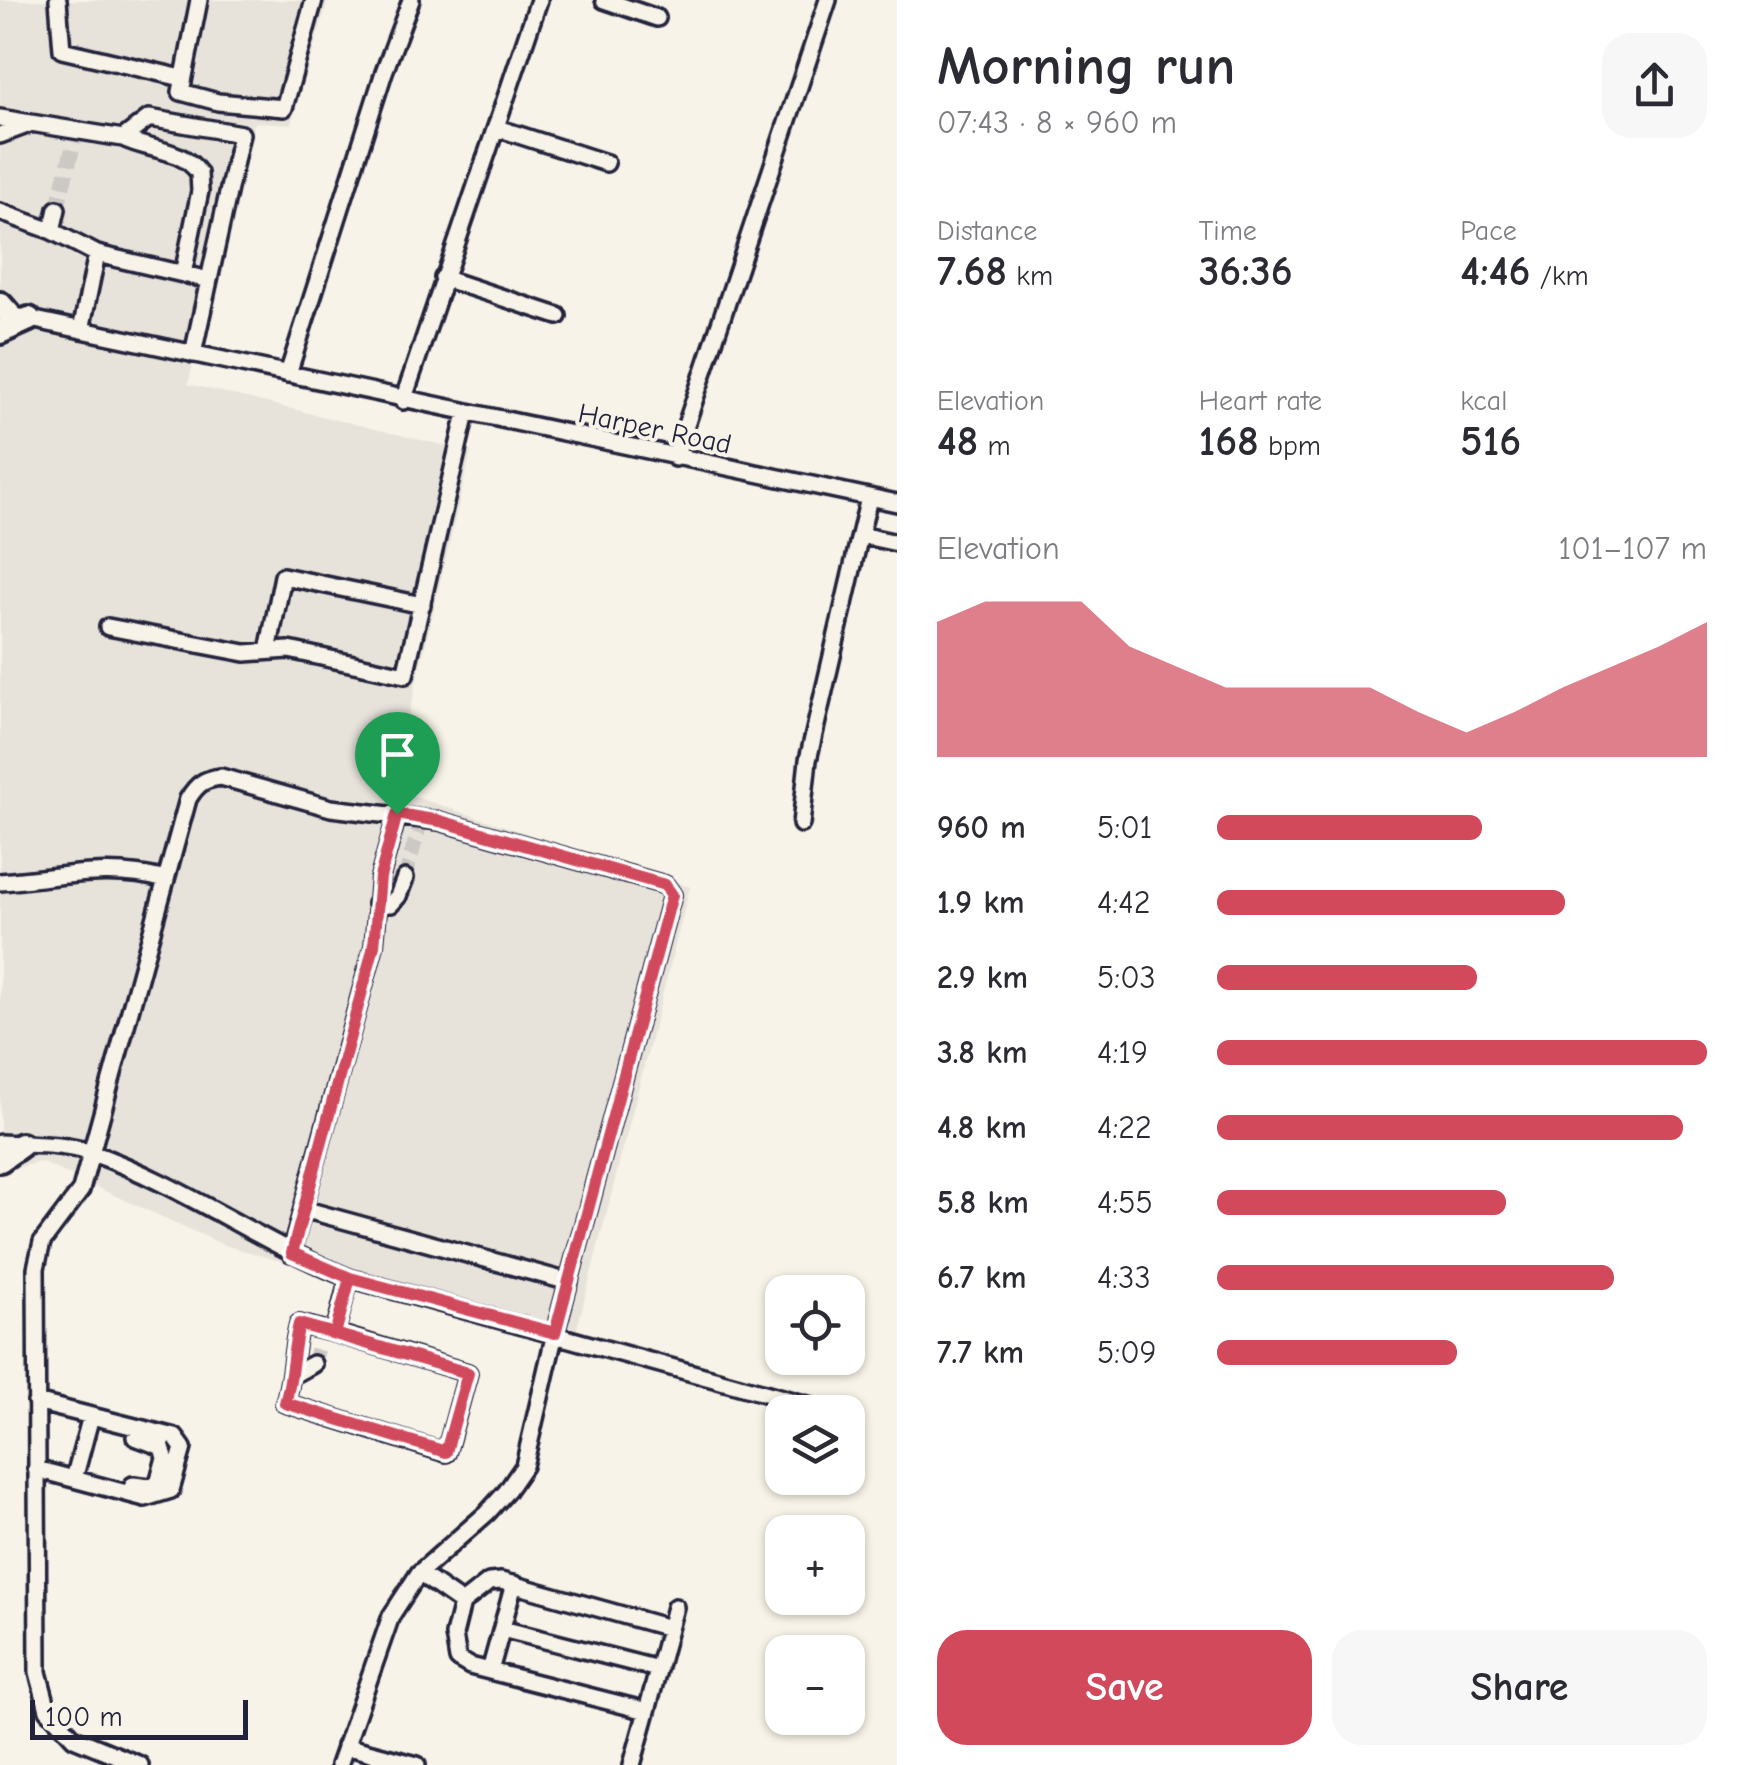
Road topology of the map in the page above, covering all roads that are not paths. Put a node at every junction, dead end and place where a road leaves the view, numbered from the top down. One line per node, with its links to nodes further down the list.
1 (58, 0): 9 (street)
2 (199, 0): 9 (street)
3 (314, 0): 9 (street)
4 (412, 0): 28 (street)
5 (539, 0): 12 (street)
6 (604, 0): 8 (street)
7 (828, 0): 31 (street)
8 (658, 18)
9 (182, 78)
10 (0, 118): 11 (street)
11 (30, 124): 13 (street); 14 (street)
12 (497, 128): 15 (street); 22 (street)
13 (0, 135)
14 (123, 138): 21 (street); 23 (street)
15 (606, 163)
16 (56, 209): 19 (street)
17 (0, 212): 18 (street)
18 (8, 222): 19 (street)
19 (52, 231): 20 (street)
20 (97, 254): 21 (street); 26 (street)
21 (182, 274): 23 (street)
22 (443, 278): 25 (street); 29 (street)
23 (209, 280): 27 (street)
24 (8, 316): 26 (street, Harper Road)
25 (558, 316)
26 (81, 330): 27 (street, Harper Road)
27 (194, 354): 28 (street, Harper Road)
28 (288, 374): 29 (street, Harper Road)
29 (403, 401): 30 (street, Harper Road)
30 (466, 414): 31 (street, Harper Road); 36 (street)
31 (675, 458): 32 (street, Harper Road)
32 (869, 498): 33 (street, Harper Road); 34 (street)
33 (897, 503)
34 (860, 535): 35 (street); 40 (street)
35 (897, 544)
36 (422, 605): 38 (street); 38 (street)
37 (108, 628): 38 (street)
38 (268, 651)
39 (397, 814): 42 (street); 44 (street); 51 (street)
40 (801, 824)
41 (405, 878): 44 (street)
42 (166, 880): 43 (street); 46 (street)
43 (0, 882)
44 (376, 904): 48 (street)
45 (10, 1144): 46 (street); 47 (highway)
46 (91, 1153): 49 (street); 57 (street)
47 (0, 1160)
48 (303, 1209): 49 (street); 51 (street)
49 (292, 1253): 50 (street)
50 (350, 1278): 52 (street); 53 (street)
51 (569, 1282): 52 (street)
52 (555, 1333): 56 (street); 61 (street)
53 (325, 1336): 55 (street); 55 (street)
54 (313, 1364): 55 (street)
55 (293, 1375)
56 (773, 1395)
57 (36, 1402): 58 (street); 59 (street)
58 (93, 1416): 60 (street); 60 (street)
59 (36, 1468): 60 (street); 71 (street)
60 (78, 1480)
61 (419, 1573): 63 (street); 70 (street)
62 (514, 1584): 63 (street); 65 (street); 66 (street)
63 (462, 1603): 68 (street)
64 (675, 1607): 65 (street)
65 (669, 1628): 67 (street)
66 (502, 1629): 67 (street); 68 (street)
67 (658, 1669): 69 (street)
68 (490, 1671): 69 (street)
69 (647, 1711): 75 (street)
70 (345, 1746): 73 (street); 74 (street)
71 (103, 1758): 72 (street)
72 (140, 1765)
73 (339, 1765)
74 (417, 1765)
75 (632, 1765)

